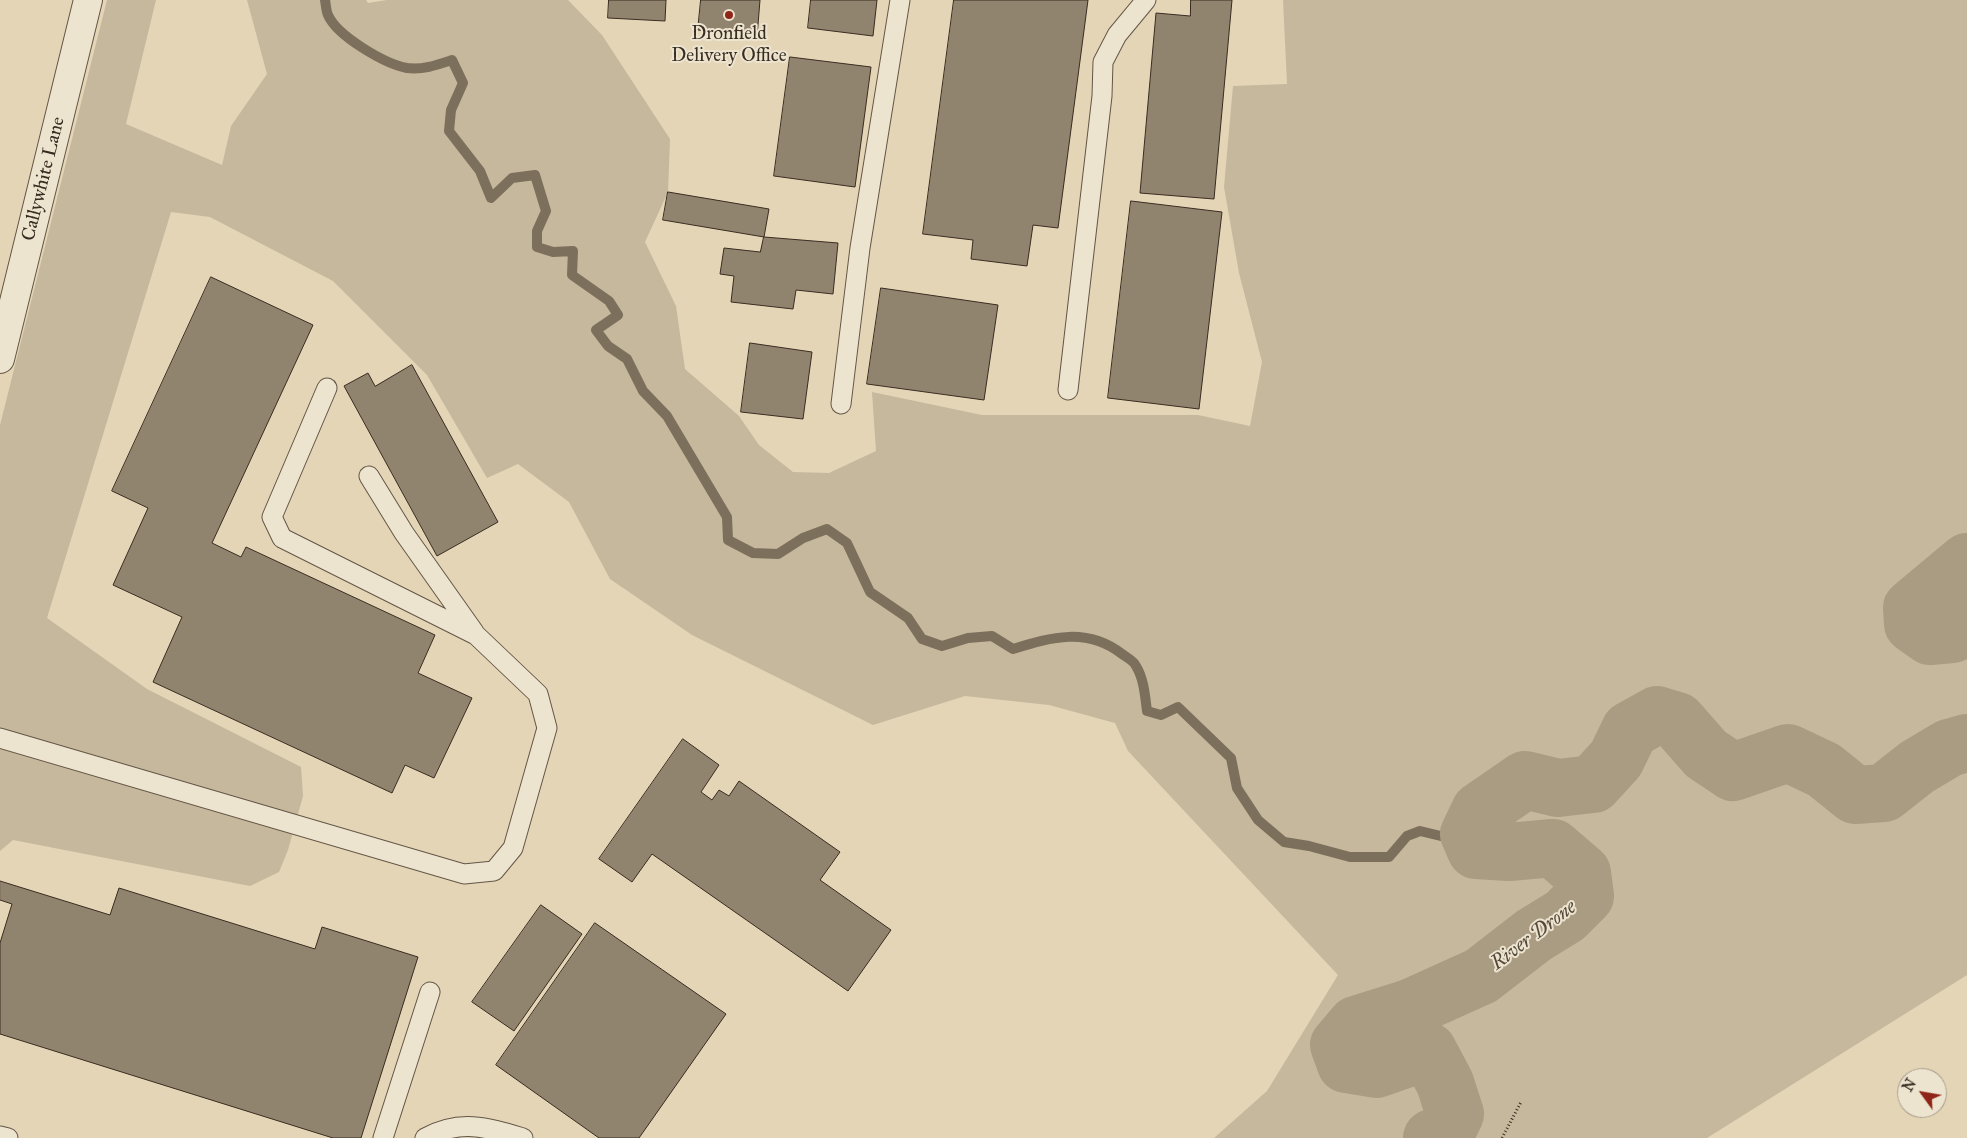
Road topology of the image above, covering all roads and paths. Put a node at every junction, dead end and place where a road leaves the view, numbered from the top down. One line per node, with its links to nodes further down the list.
1 (88, 0): 4 (street, Callywhite Lane)
2 (900, 0): 7 (lane)
3 (1146, 0): 6 (lane)
4 (0, 359)
5 (327, 388): 9 (lane)
6 (1068, 390)
7 (841, 404)
8 (369, 476): 9 (lane)
9 (476, 635): 10 (lane)
10 (0, 738)
11 (430, 992): 15 (lane)
12 (1521, 1102): 18 (path)
13 (0, 1136): 14 (lane)
14 (8, 1138)
15 (383, 1138)
16 (425, 1138): 17 (lane)
17 (523, 1138)
18 (1502, 1138)

